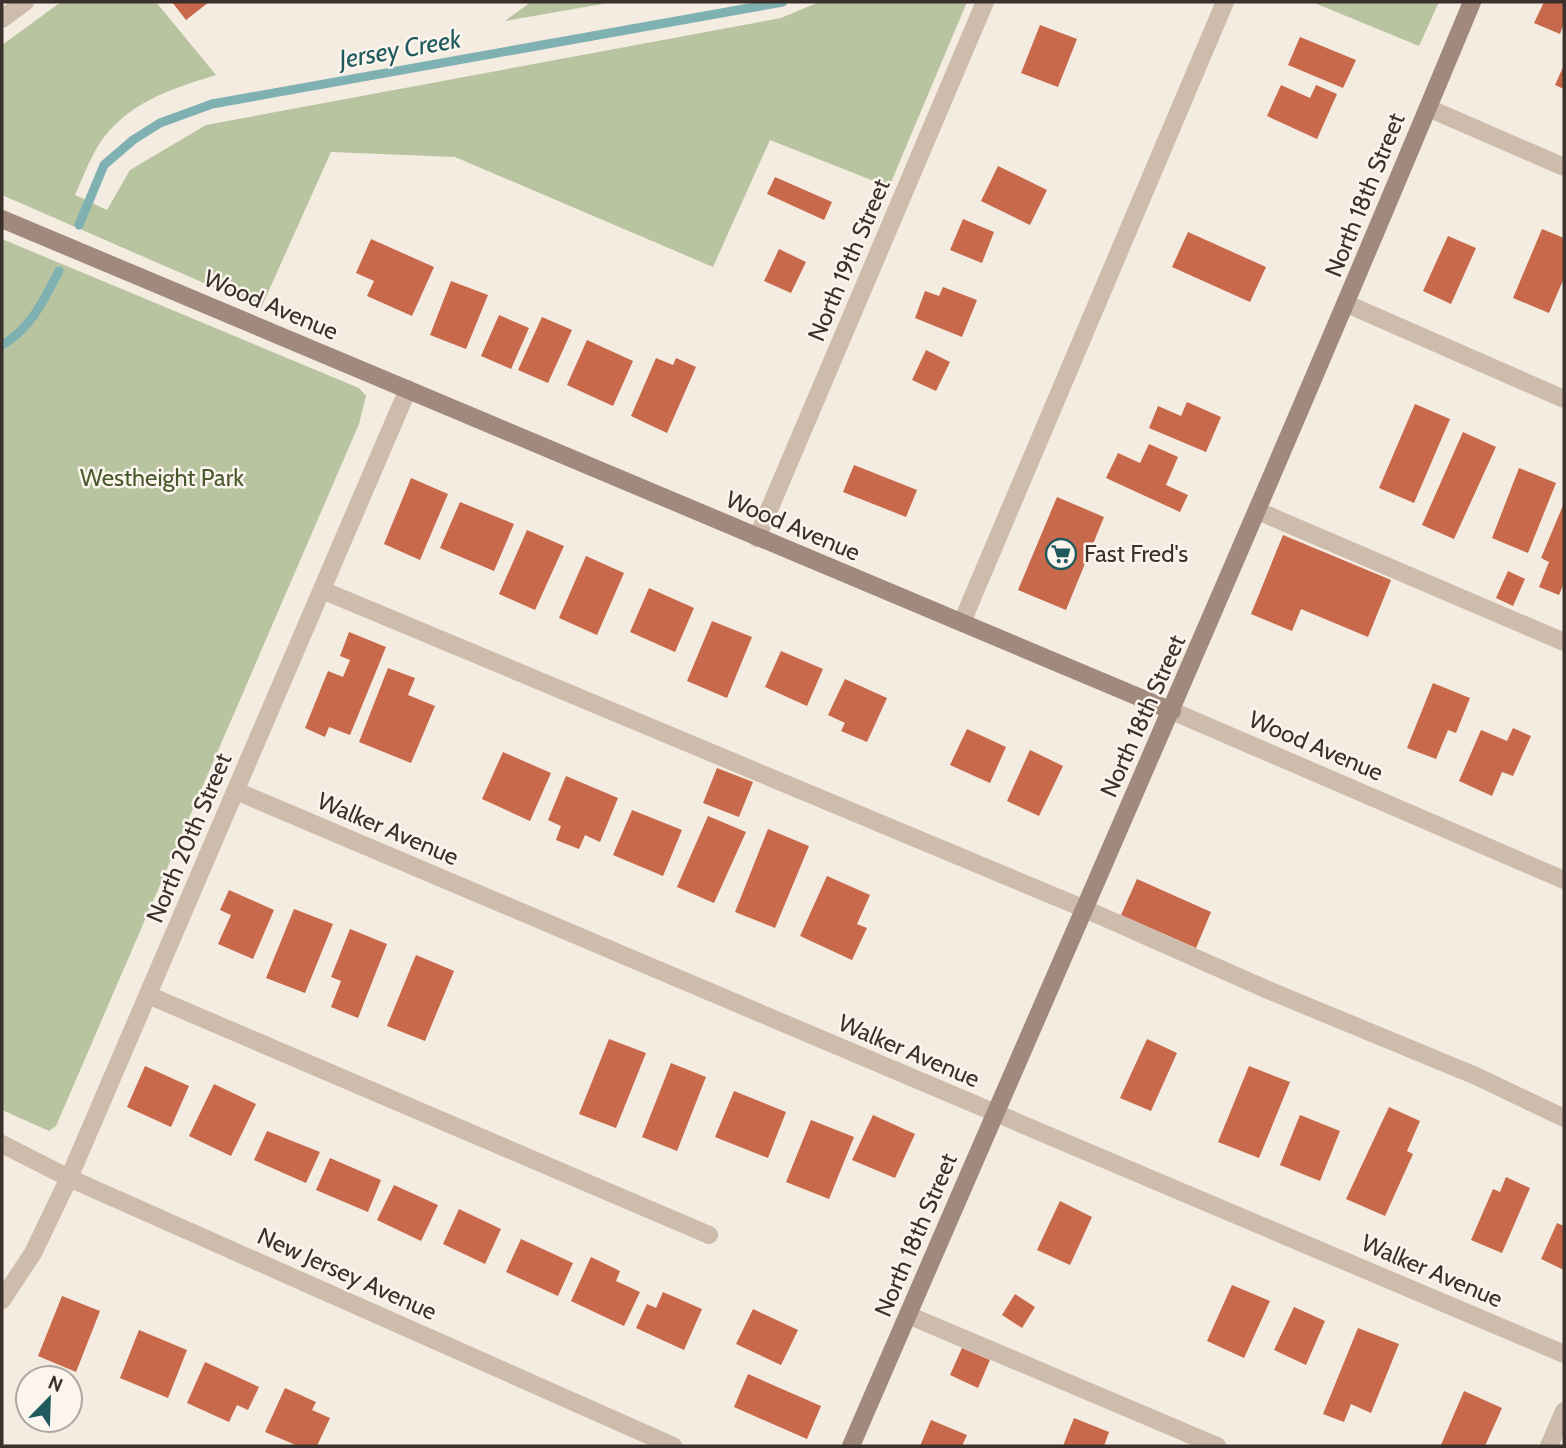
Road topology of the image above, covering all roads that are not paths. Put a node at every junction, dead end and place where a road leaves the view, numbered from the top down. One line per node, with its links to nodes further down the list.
1 (25, 2): 5 (street)
2 (985, 2): 13 (street, North 19th Street)
3 (1225, 2): 15 (street)
4 (1472, 2): 6 (main road, North 18th Street)
5 (2, 19)
6 (1428, 108): 7 (street); 9 (main road, North 18th Street)
7 (1564, 167)
8 (2, 219): 10 (main road, Wood Avenue)
9 (1347, 304): 11 (street); 12 (main road, North 18th Street)
10 (408, 390): 13 (main road, Wood Avenue); 14 (street, North 20th Street)
11 (1564, 399)
12 (1258, 510): 16 (street); 17 (main road, North 18th Street)
13 (757, 538): 15 (main road, Wood Avenue)
14 (322, 590): 18 (street, North 20th Street); 20 (street)
15 (962, 622): 17 (main road, Wood Avenue)
16 (1564, 642)
17 (1172, 711): 19 (street, Wood Avenue); 20 (main road, North 18th Street)
18 (236, 791): 21 (street, North 20th Street); 22 (street, Walker Avenue)
19 (1564, 880)
20 (1085, 909): 22 (main road, North 18th Street); 23 (street)
21 (148, 995): 25 (street, North 20th Street); 26 (street)
22 (995, 1114): 28 (main road, North 18th Street); 29 (street, Walker Avenue)
23 (1564, 1118)
24 (2, 1144): 25 (street, New Jersey Avenue)
25 (69, 1178): 27 (street, North 20th Street); 31 (street, New Jersey Avenue)
26 (709, 1235)
27 (2, 1300)
28 (908, 1315): 32 (main road, North 18th Street); 33 (street)
29 (1564, 1354)
30 (1564, 1411): 34 (street)
31 (673, 1446)
32 (851, 1446)
33 (1217, 1446)
34 (1549, 1446)

